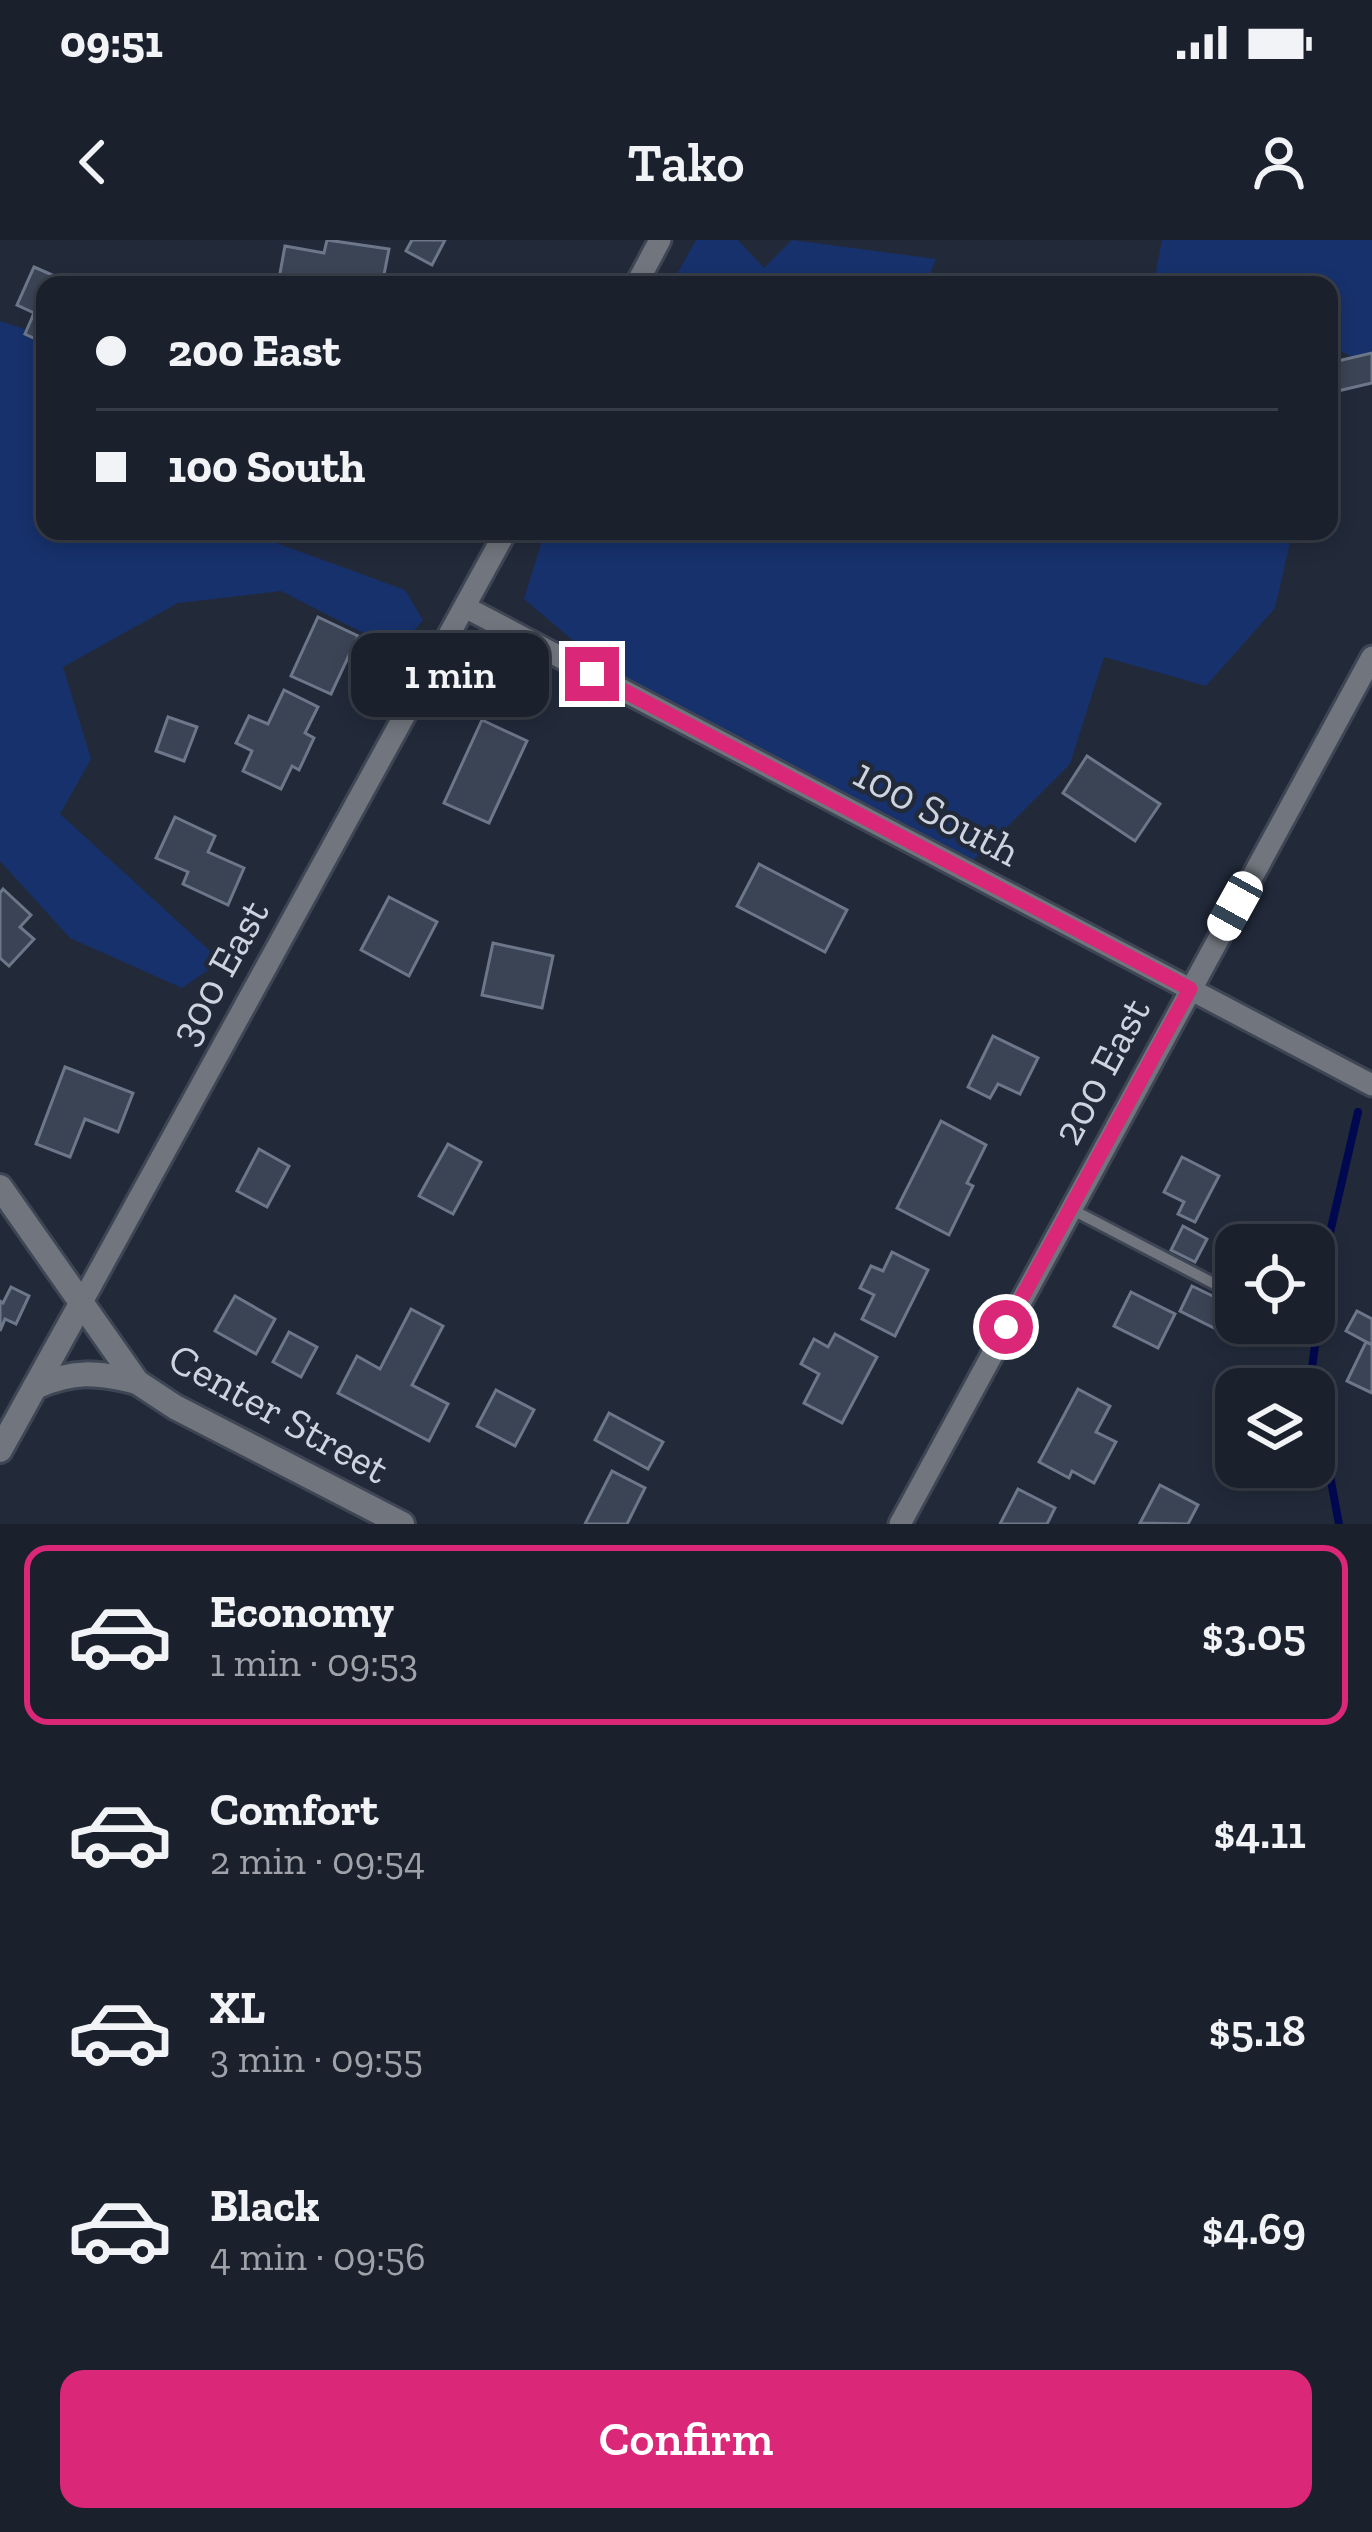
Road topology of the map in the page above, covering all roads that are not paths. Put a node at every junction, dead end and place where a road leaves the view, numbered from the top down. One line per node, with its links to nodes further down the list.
1 (660, 240): 2 (street)
2 (641, 276)
3 (501, 540): 4 (street, 300 East)
4 (466, 607): 6 (street, 100 South); 11 (street, 300 East)
5 (1372, 657): 6 (street, 200 East)
6 (1190, 989): 7 (street, 100 South); 9 (street, 200 East)
7 (1372, 1084)
8 (0, 1187): 11 (street, Center Street)
9 (1071, 1209): 10 (lane); 16 (street, 200 East)
10 (1215, 1284)
11 (82, 1302): 12 (street, Center Street); 13 (street, 300 East)
12 (137, 1382): 13 (street); 15 (street, Center Street)
13 (34, 1387): 14 (street, 300 East)
14 (0, 1450)
15 (402, 1524)
16 (900, 1524)

